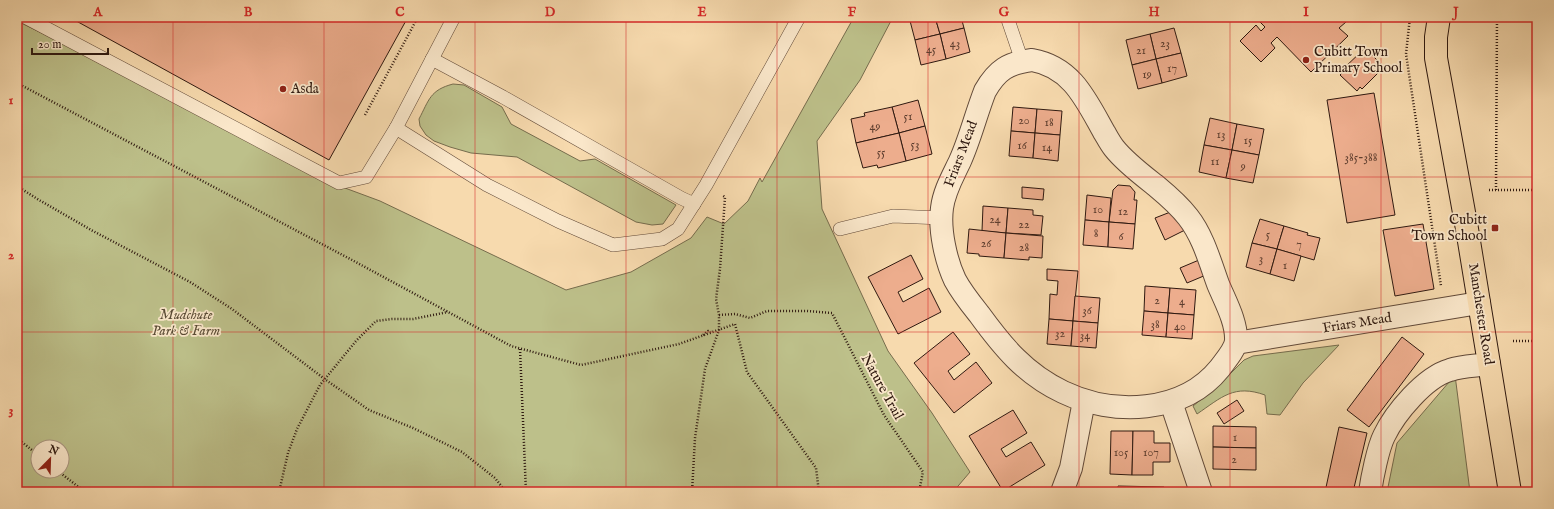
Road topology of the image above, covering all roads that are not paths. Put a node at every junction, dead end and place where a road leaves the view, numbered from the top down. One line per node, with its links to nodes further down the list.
1 (25, 17): 8 (lane)
2 (454, 17): 6 (lane)
3 (799, 17): 9 (lane)
4 (1007, 17): 7 (lane)
5 (1439, 17): 12 (main road, Manchester Road)
6 (432, 59): 8 (lane); 9 (lane)
7 (1022, 61): 10 (street, Friars Mead); 13 (street, Friars Mead)
8 (396, 128): 9 (lane)
9 (694, 204)
10 (942, 218): 11 (lane); 15 (street, Friars Mead)
11 (840, 229)
12 (1479, 303): 13 (street, Friars Mead); 14 (main road, Manchester Road)
13 (1236, 343): 16 (street, Friars Mead)
14 (1489, 364): 19 (street); 20 (main road, Manchester Road)
15 (1084, 400): 16 (street, Friars Mead); 17 (street)
16 (1171, 402): 18 (street)
17 (1070, 490)
18 (1201, 492)
19 (1370, 492)
20 (1510, 492)

